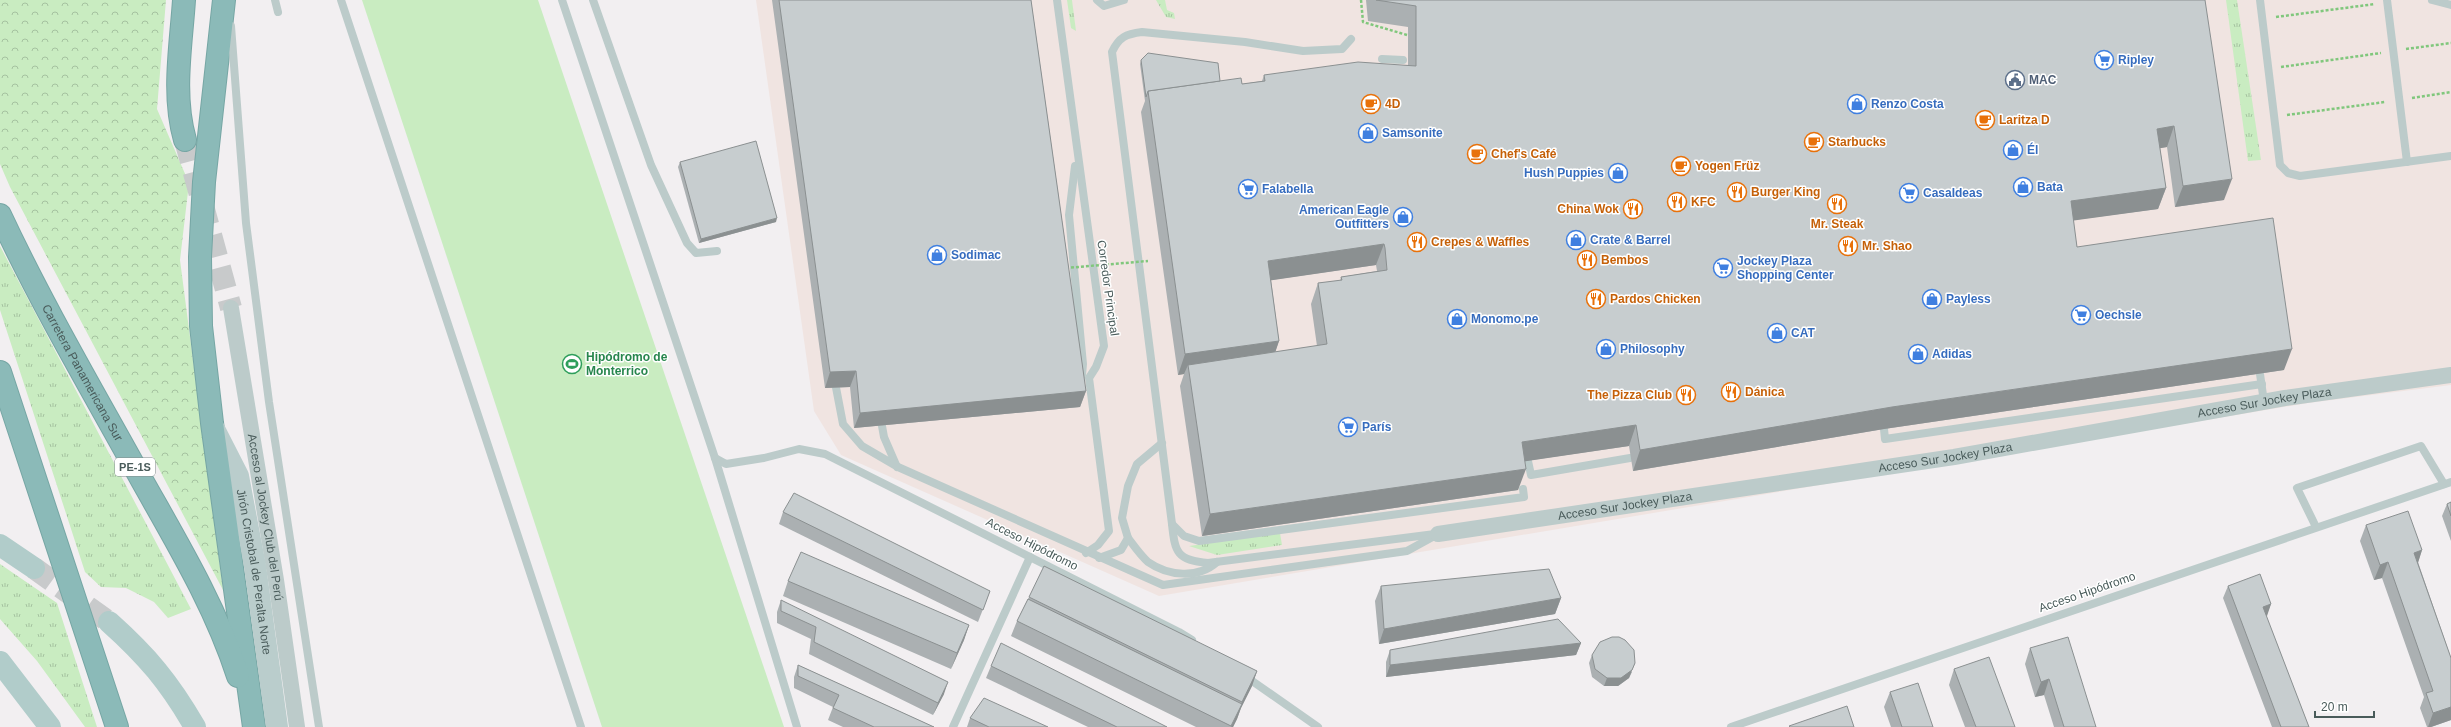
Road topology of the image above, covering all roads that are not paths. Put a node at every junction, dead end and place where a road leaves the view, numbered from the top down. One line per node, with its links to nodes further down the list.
1 (184, 0): 19 (highway)
2 (224, 0): 33 (highway)
3 (229, 0): 63 (lane)
4 (275, 0): 15 (lane)
5 (341, 0): 64 (lane)
6 (562, 0): 37 (lane)
7 (594, 0): 24 (lane)
8 (1057, 0): 20 (lane)
9 (1097, 0): 10 (lane)
10 (1124, 0)
11 (2260, 0): 22 (lane)
12 (2432, 0): 14 (lane)
13 (2385, 1): 22 (lane)
14 (2451, 5)
15 (278, 12)
16 (1351, 39): 36 (lane)
17 (1382, 59): 18 (lane)
18 (1403, 60)
19 (185, 140)
20 (1077, 156): 31 (lane); 48 (lane, Corredor Principal)
21 (2451, 156): 22 (lane)
22 (2408, 162)
23 (0, 215): 60 (highway, Carretera Panamericana Sur / PE-1S)
24 (717, 251)
25 (231, 308): 62 (street, Acceso al Jockey Club del Perú)
26 (832, 370): 40 (lane)
27 (0, 372): 58 (highway)
28 (2260, 374): 30 (lane)
29 (2451, 375): 32 (street, Acceso Sur Jockey Plaza)
30 (2262, 384): 32 (lane); 35 (lane)
31 (1081, 385)
32 (2264, 402): 45 (street, Acceso Sur Jockey Plaza)
33 (212, 423): 60 (highway); 61 (street, Jirón Cristobal de Peralta Norte)
34 (882, 426): 40 (lane)
35 (1884, 428)
36 (1162, 443): 43 (lane); 46 (lane)
37 (715, 458): 49 (lane, Acceso Hipódromo); 65 (lane)
38 (1630, 458): 39 (lane)
39 (1528, 461)
40 (898, 467): 48 (lane)
41 (2447, 483): 44 (lane, Acceso Hipódromo); 44 (lane)
42 (1523, 489): 43 (lane)
43 (1172, 524): 51 (lane)
44 (2316, 527): 68 (lane, Acceso Hipódromo)
45 (1438, 534): 50 (lane); 51 (lane)
46 (1128, 538): 50 (lane); 51 (lane)
47 (0, 546): 52 (main road)
48 (1083, 551): 50 (lane)
49 (1030, 557): 54 (lane, Acceso Hipódromo); 66 (lane)
50 (1098, 558)
51 (1217, 562)
52 (34, 568)
53 (109, 622): 59 (main road)
54 (1198, 645)
55 (0, 662): 57 (main road)
56 (1237, 670): 67 (lane)
57 (50, 727)
58 (117, 727)
59 (195, 727)
60 (254, 727)
61 (277, 727)
62 (297, 727)
63 (319, 727)
64 (581, 727)
65 (797, 727)
66 (953, 727)
67 (1318, 727)
68 (1731, 727)

